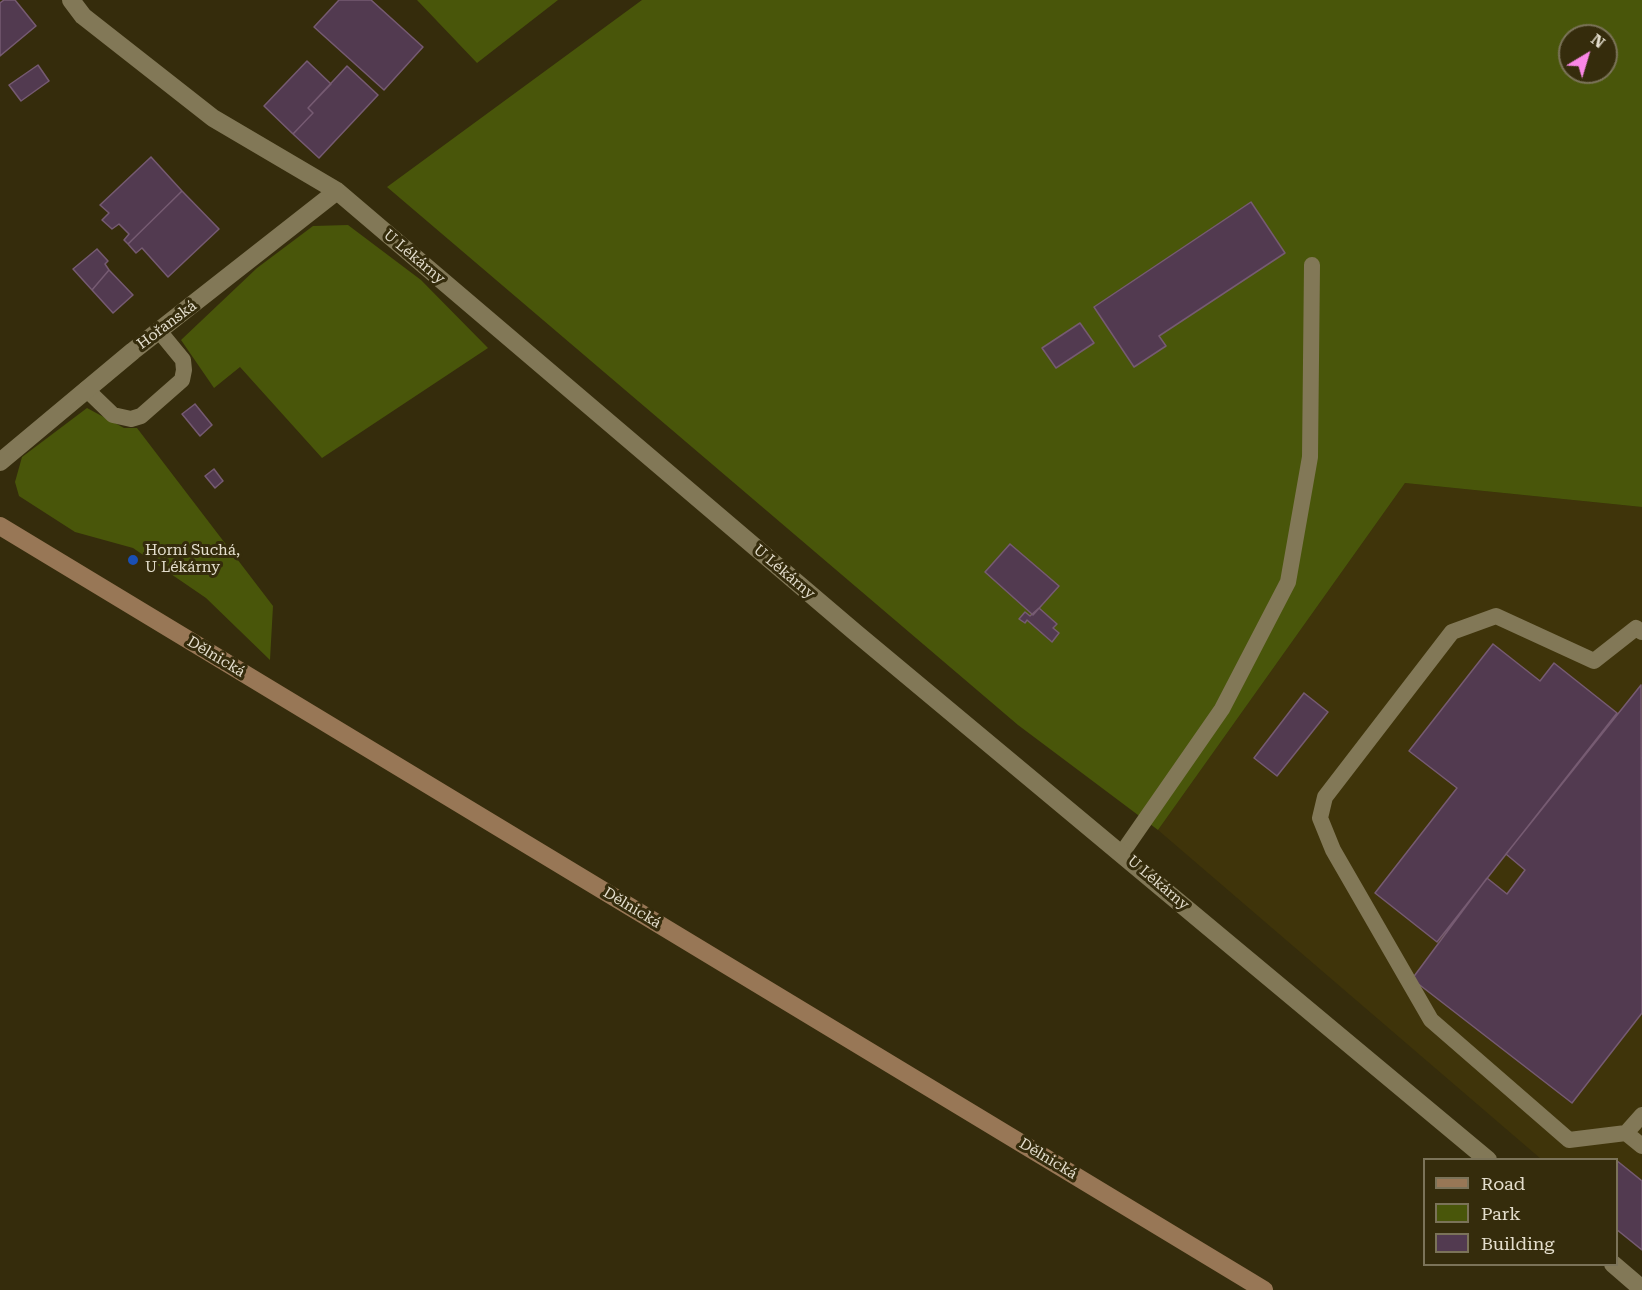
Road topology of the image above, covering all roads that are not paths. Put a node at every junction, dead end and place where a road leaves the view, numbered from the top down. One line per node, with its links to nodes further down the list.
1 (71, 0): 2 (street, U Lékárny)
2 (337, 191): 4 (street, Hořanská); 9 (street, U Lékárny)
3 (1312, 265): 9 (lane)
4 (160, 332): 5 (street, Hořanská); 5 (lane)
5 (86, 389): 6 (street, Hořanská)
6 (0, 462)
7 (0, 526): 16 (main road, Dělnická)
8 (1642, 632): 11 (lane)
9 (1122, 853): 13 (street, U Lékárny)
10 (1642, 1115): 11 (lane)
11 (1626, 1133): 12 (lane)
12 (1642, 1146)
13 (1486, 1158)
14 (1615, 1266): 15 (street)
15 (1642, 1289)
16 (1264, 1290)

